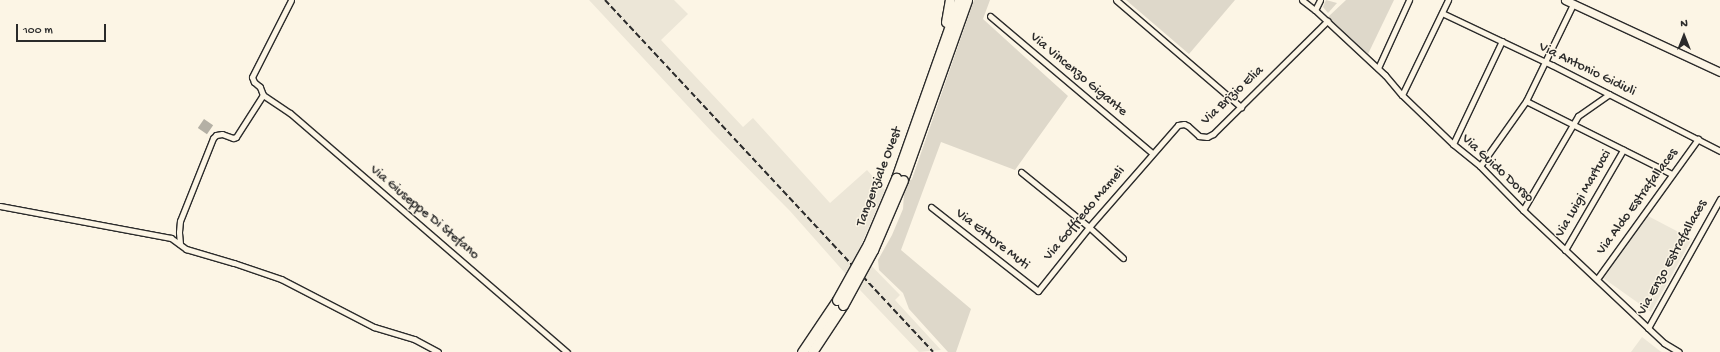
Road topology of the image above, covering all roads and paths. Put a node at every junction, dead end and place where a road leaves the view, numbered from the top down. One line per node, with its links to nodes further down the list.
1 (292, 0): 21 (street)
2 (950, 0): 25 (highway)
3 (959, 0): 25 (highway, Tangenziale Ovest)
4 (967, 0): 35 (highway, Tangenziale Ovest)
5 (1116, 0): 24 (street)
6 (1302, 0): 12 (street, Via Guido Dorso)
7 (1320, 0): 12 (street)
8 (1409, 0): 18 (street)
9 (1448, 0): 13 (street)
10 (1565, 0): 11 (main road)
11 (1573, 4): 17 (street); 19 (main road)
12 (1315, 10): 15 (street, Via Guido Dorso)
13 (1442, 13): 16 (street, Via Antonio Gidiuli); 22 (street)
14 (990, 16): 31 (street, Via Vincenzo Gigante)
15 (1327, 21): 18 (street, Via Guido Dorso); 24 (street, Via Brizio Elia)
16 (1502, 41): 17 (street, Via Antonio Gidiuli); 28 (street)
17 (1545, 62): 20 (street, Via Antonio Gidiuli); 23 (street)
18 (1378, 68): 22 (street, Via Guido Dorso)
19 (1720, 72)
20 (1609, 94): 26 (street); 27 (street, Via Antonio Gidiuli)
21 (263, 95): 41 (street); 49 (street, Via Giuseppe Di Stefano)
22 (1402, 95): 28 (street, Via Guido Dorso)
23 (1526, 101): 26 (street); 32 (street)
24 (1242, 107): 31 (street, Via Brizio Elia)
25 (918, 115): 35 (highway, Tangenziale Ovest)
26 (1574, 126): 29 (street); 39 (street)
27 (1698, 139): 30 (street, Via Antonio Gidiuli); 34 (street, Via Aldo Estrafallaces)
28 (1453, 144): 32 (street, Via Guido Dorso)
29 (1624, 150): 34 (street); 42 (street, Via Luigi Martucci)
30 (1720, 151)
31 (1152, 153): 40 (street, Via Goffredo Mameli)
32 (1480, 166): 39 (street, Via Guido Dorso)
33 (1021, 172): 40 (street)
34 (1672, 174): 44 (street, Via Aldo Estrafallaces)
35 (900, 179): 46 (highway, Tangenziale Ovest, bridge)
36 (1720, 199): 47 (street, Via Enzo Estrafallaces)
37 (0, 206): 41 (street)
38 (930, 207): 45 (street, Via Ettore Muti)
39 (1523, 210): 42 (street, Via Guido Dorso)
40 (1089, 227): 43 (street); 45 (street, Via Goffredo Mameli)
41 (180, 244): 48 (street)
42 (1565, 250): 44 (street, Via Guido Dorso)
43 (1123, 258)
44 (1597, 279): 47 (street, Via Guido Dorso)
45 (1038, 291)
46 (840, 303): 50 (highway, Tangenziale Ovest); 51 (highway, Tangenziale Ovest)
47 (1648, 328): 52 (street, Via Guido Dorso)
48 (438, 352)
49 (567, 352)
50 (802, 352)
51 (812, 352)
52 (1679, 352)

